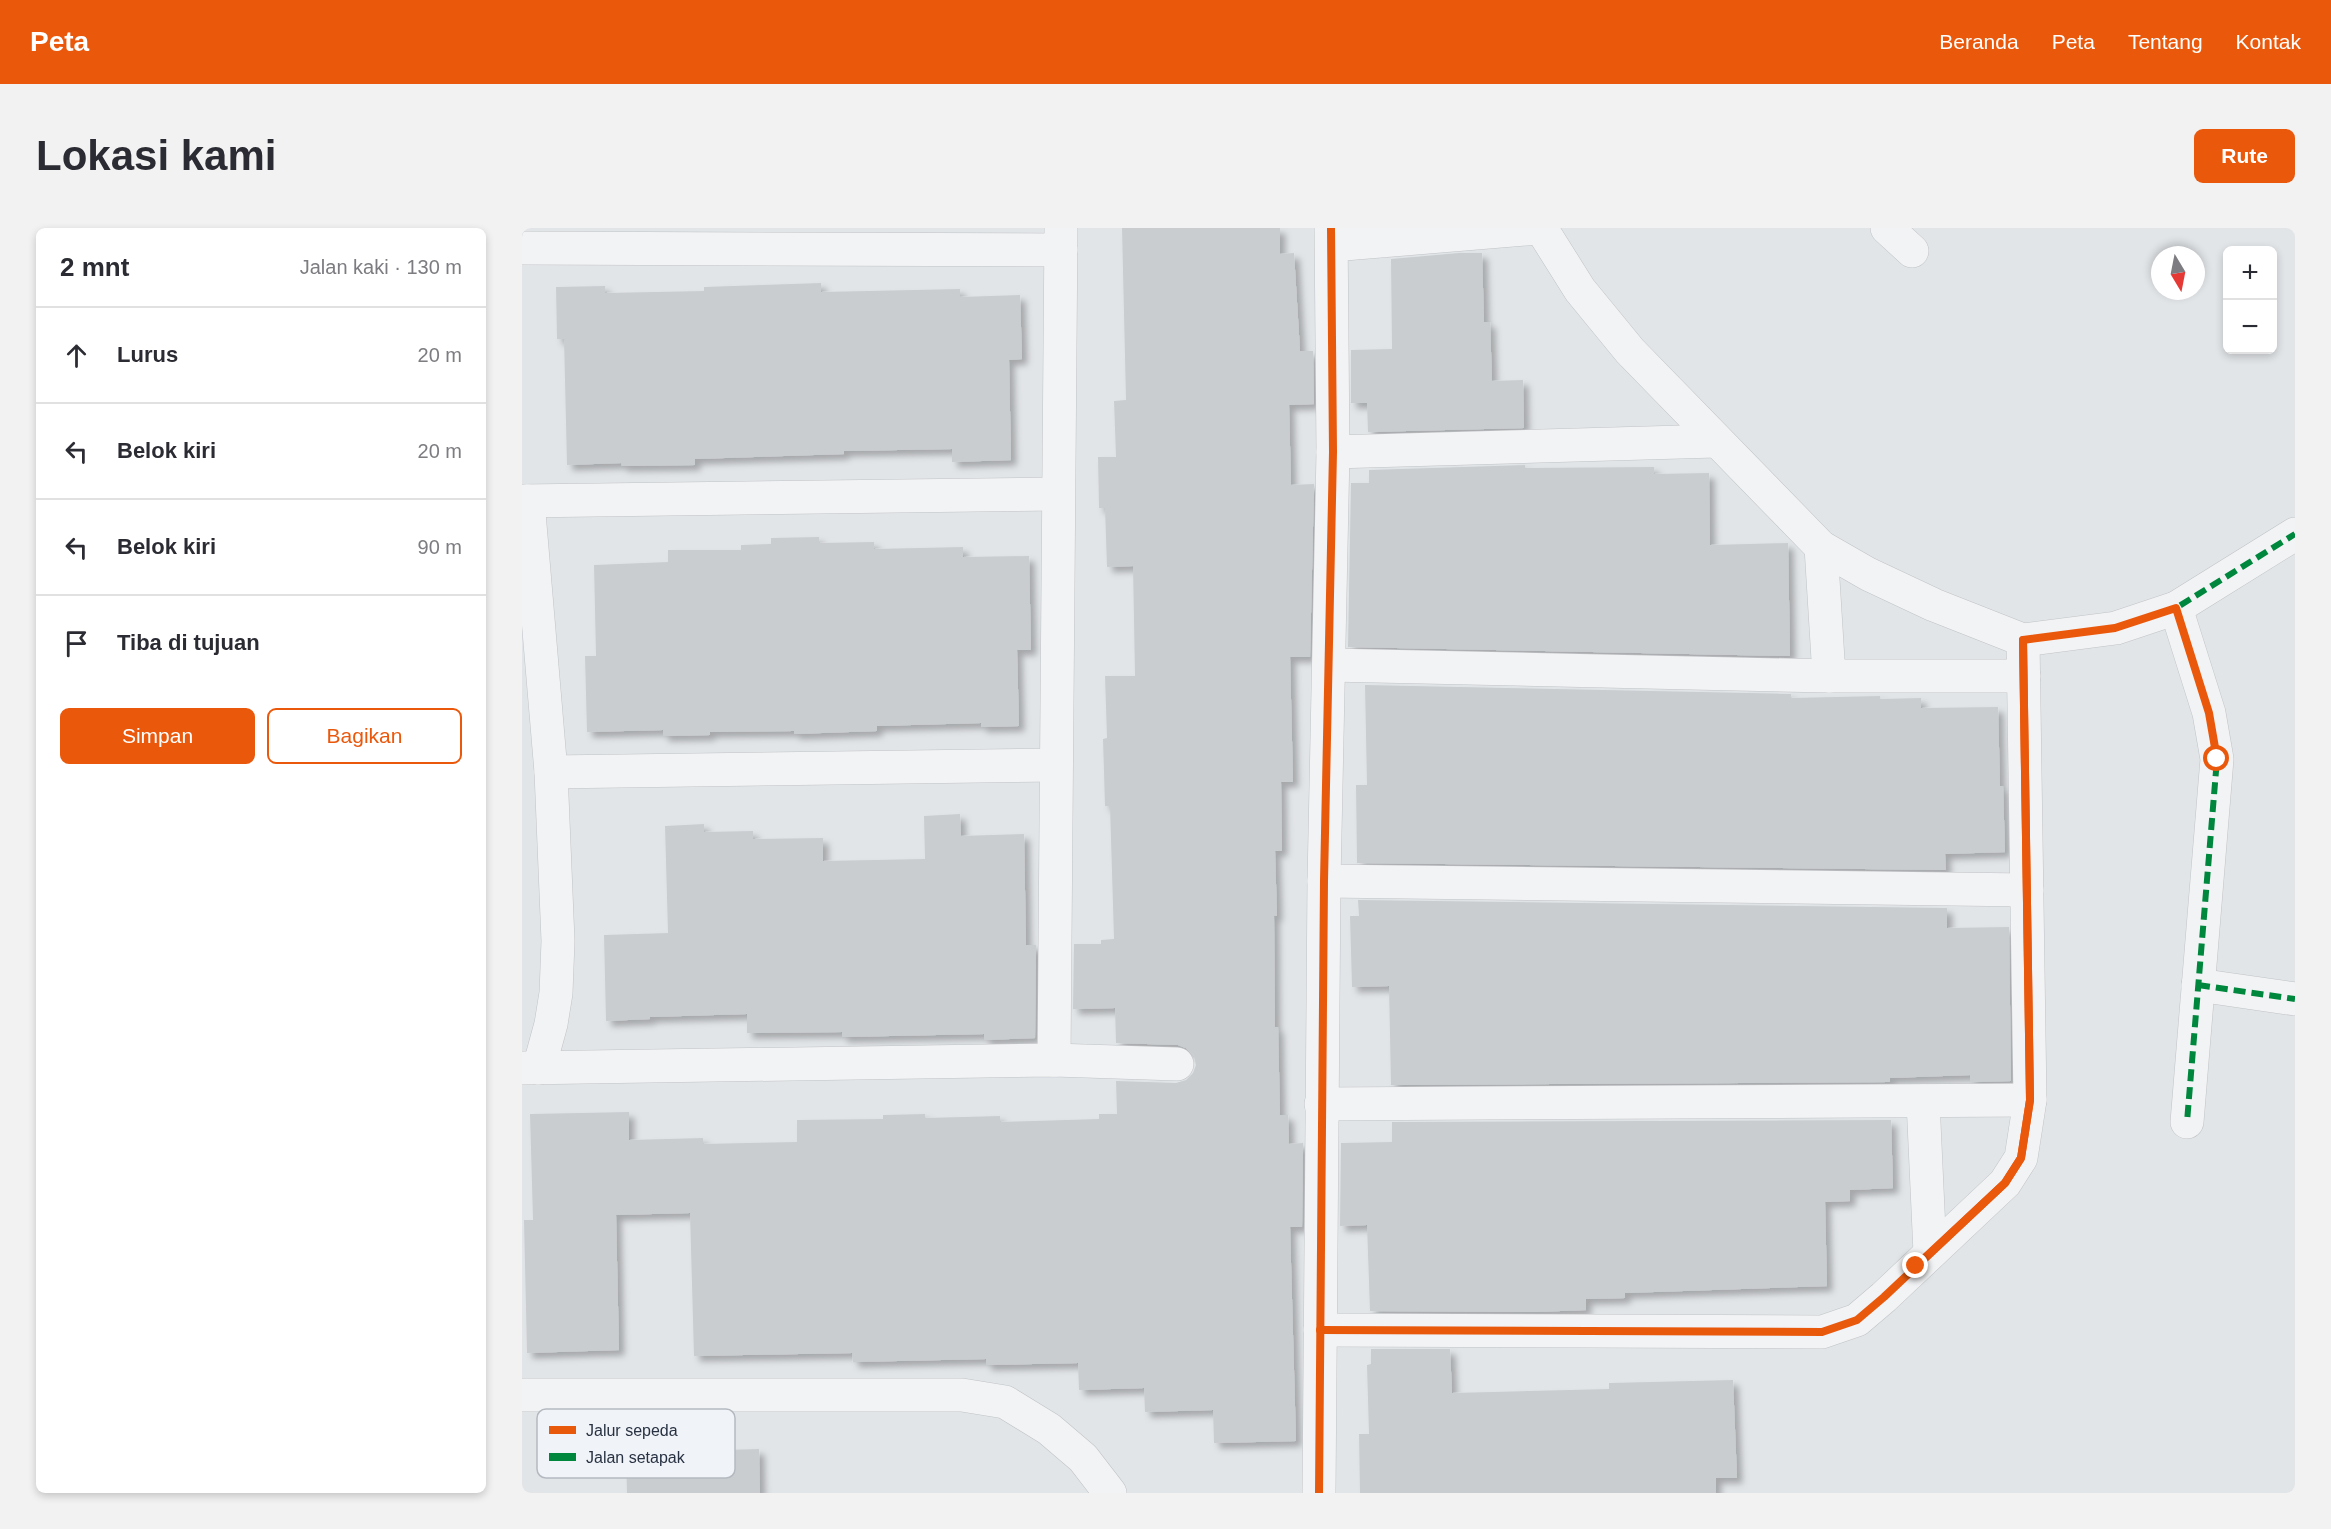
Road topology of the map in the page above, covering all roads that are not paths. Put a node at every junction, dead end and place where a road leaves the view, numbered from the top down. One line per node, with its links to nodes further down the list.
1 (1540, 228): 3 (street); 7 (street)
2 (1887, 228): 6 (street)
3 (1332, 237): 8 (street)
4 (1061, 239): 5 (street); 9 (street)
5 (522, 248)
6 (1912, 251)
7 (1716, 441): 8 (street); 12 (street)
8 (1332, 452): 15 (street)
9 (1058, 494): 10 (street); 18 (street)
10 (525, 501): 19 (street)
11 (2295, 534): 13 (street)
12 (1821, 547): 14 (street); 16 (street)
13 (2176, 608): 14 (street); 22 (street)
14 (2023, 640): 17 (street)
15 (1329, 665): 16 (street); 20 (street)
16 (1829, 676): 17 (street)
17 (2024, 676): 21 (street)
18 (1056, 765): 19 (street); 24 (street)
19 (551, 772): 26 (street)
20 (1324, 881): 21 (street); 29 (street)
21 (2027, 890): 27 (street)
22 (2198, 986): 23 (street); 30 (street)
23 (2295, 999)
24 (1054, 1060): 25 (street); 26 (street)
25 (1177, 1064)
26 (530, 1068)
27 (2030, 1100): 28 (street); 31 (street)
28 (1923, 1101): 29 (street); 31 (street)
29 (1322, 1104): 32 (street)
30 (2187, 1122)
31 (1930, 1253): 32 (street)
32 (1320, 1330): 35 (street)
33 (522, 1395): 34 (street)
34 (1110, 1493)
35 (1319, 1493)

